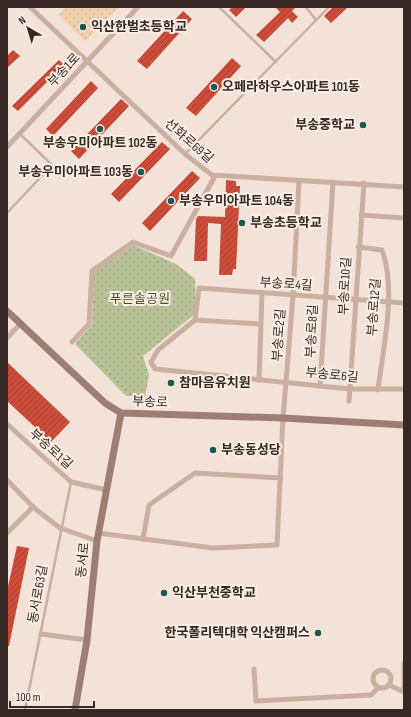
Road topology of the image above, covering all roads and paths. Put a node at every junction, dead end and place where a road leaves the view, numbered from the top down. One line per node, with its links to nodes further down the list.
1 (30, 7): 7 (street, 선화로69길)
2 (138, 7): 7 (street, 부송1로)
3 (219, 7): 8 (lane)
4 (306, 7): 6 (lane)
5 (329, 7): 6 (lane)
6 (316, 20): 8 (lane)
7 (88, 61): 9 (street, 부송1로); 11 (street, 선화로69길)
8 (276, 62): 11 (lane)
9 (20, 134): 10 (street, 부송1로); 17 (lane)
10 (7, 147)
11 (184, 154): 12 (street, 선화로69길)
12 (214, 176): 13 (street, 선화로69길); 32 (street)
13 (299, 181): 14 (street, 선화로69길); 22 (street, 부송로2길)
14 (333, 182): 15 (street, 선화로69길); 23 (street, 부송로8길)
15 (364, 184): 16 (street, 선화로69길); 18 (street, 부송로10길)
16 (404, 187)
17 (7, 213)
18 (361, 215): 19 (street); 20 (street, 부송로10길)
19 (404, 218)
20 (358, 247): 24 (street, 부송로10길); 25 (street, 부송로12길)
21 (262, 294): 22 (street, 부송로4길); 28 (street, 부송로4길); 30 (street)
22 (293, 296): 23 (street, 부송로4길); 34 (street, 부송로2길)
23 (325, 297): 24 (street, 부송로4길); 35 (street, 부송로8길)
24 (355, 300): 25 (street, 부송로4길); 36 (street, 부송로10길)
25 (388, 302): 26 (street, 부송로4길); 38 (street, 부송로12길)
26 (404, 303)
27 (7, 311): 29 (street, 부송로)
28 (195, 320): 30 (street); 33 (street, 부송로6길)
29 (21, 323): 31 (street); 40 (street, 부송로)
30 (260, 324): 33 (street)
31 (7, 338)
32 (72, 342)
33 (259, 380): 34 (street, 부송로6길)
34 (287, 382): 35 (street, 부송로6길); 41 (street, 부송로2길)
35 (320, 386): 36 (street, 부송로6길)
36 (350, 389): 38 (street, 부송로6길); 39 (street, 부송로10길)
37 (404, 389): 38 (street, 부송로6길)
38 (378, 390)
39 (349, 401)
40 (121, 413): 41 (street, 부송로); 47 (street, 동서로)
41 (283, 418): 43 (street, 부송로); 44 (street)
42 (7, 424): 46 (street, 부송로1길)
43 (404, 425)
44 (281, 478): 52 (street); 52 (street)
45 (7, 480): 48 (street)
46 (71, 482): 47 (street, 부송로1길); 49 (lane, 동서로63길)
47 (107, 490): 51 (street, 동서로)
48 (34, 506): 49 (street); 50 (street)
49 (60, 528): 53 (street); 54 (lane, 동서로63길)
50 (7, 533)
51 (98, 533): 52 (street); 53 (street, 동서로)
52 (143, 540)
53 (97, 541): 55 (street, 동서로)
54 (41, 634): 55 (street); 61 (lane, 동서로63길)
55 (87, 640): 62 (street, 동서로)
56 (404, 663): 60 (street)
57 (254, 669): 59 (street)
58 (389, 685): 59 (street); 59 (street); 60 (street)
59 (378, 688)
60 (404, 691)
61 (25, 710)
62 (75, 710)

